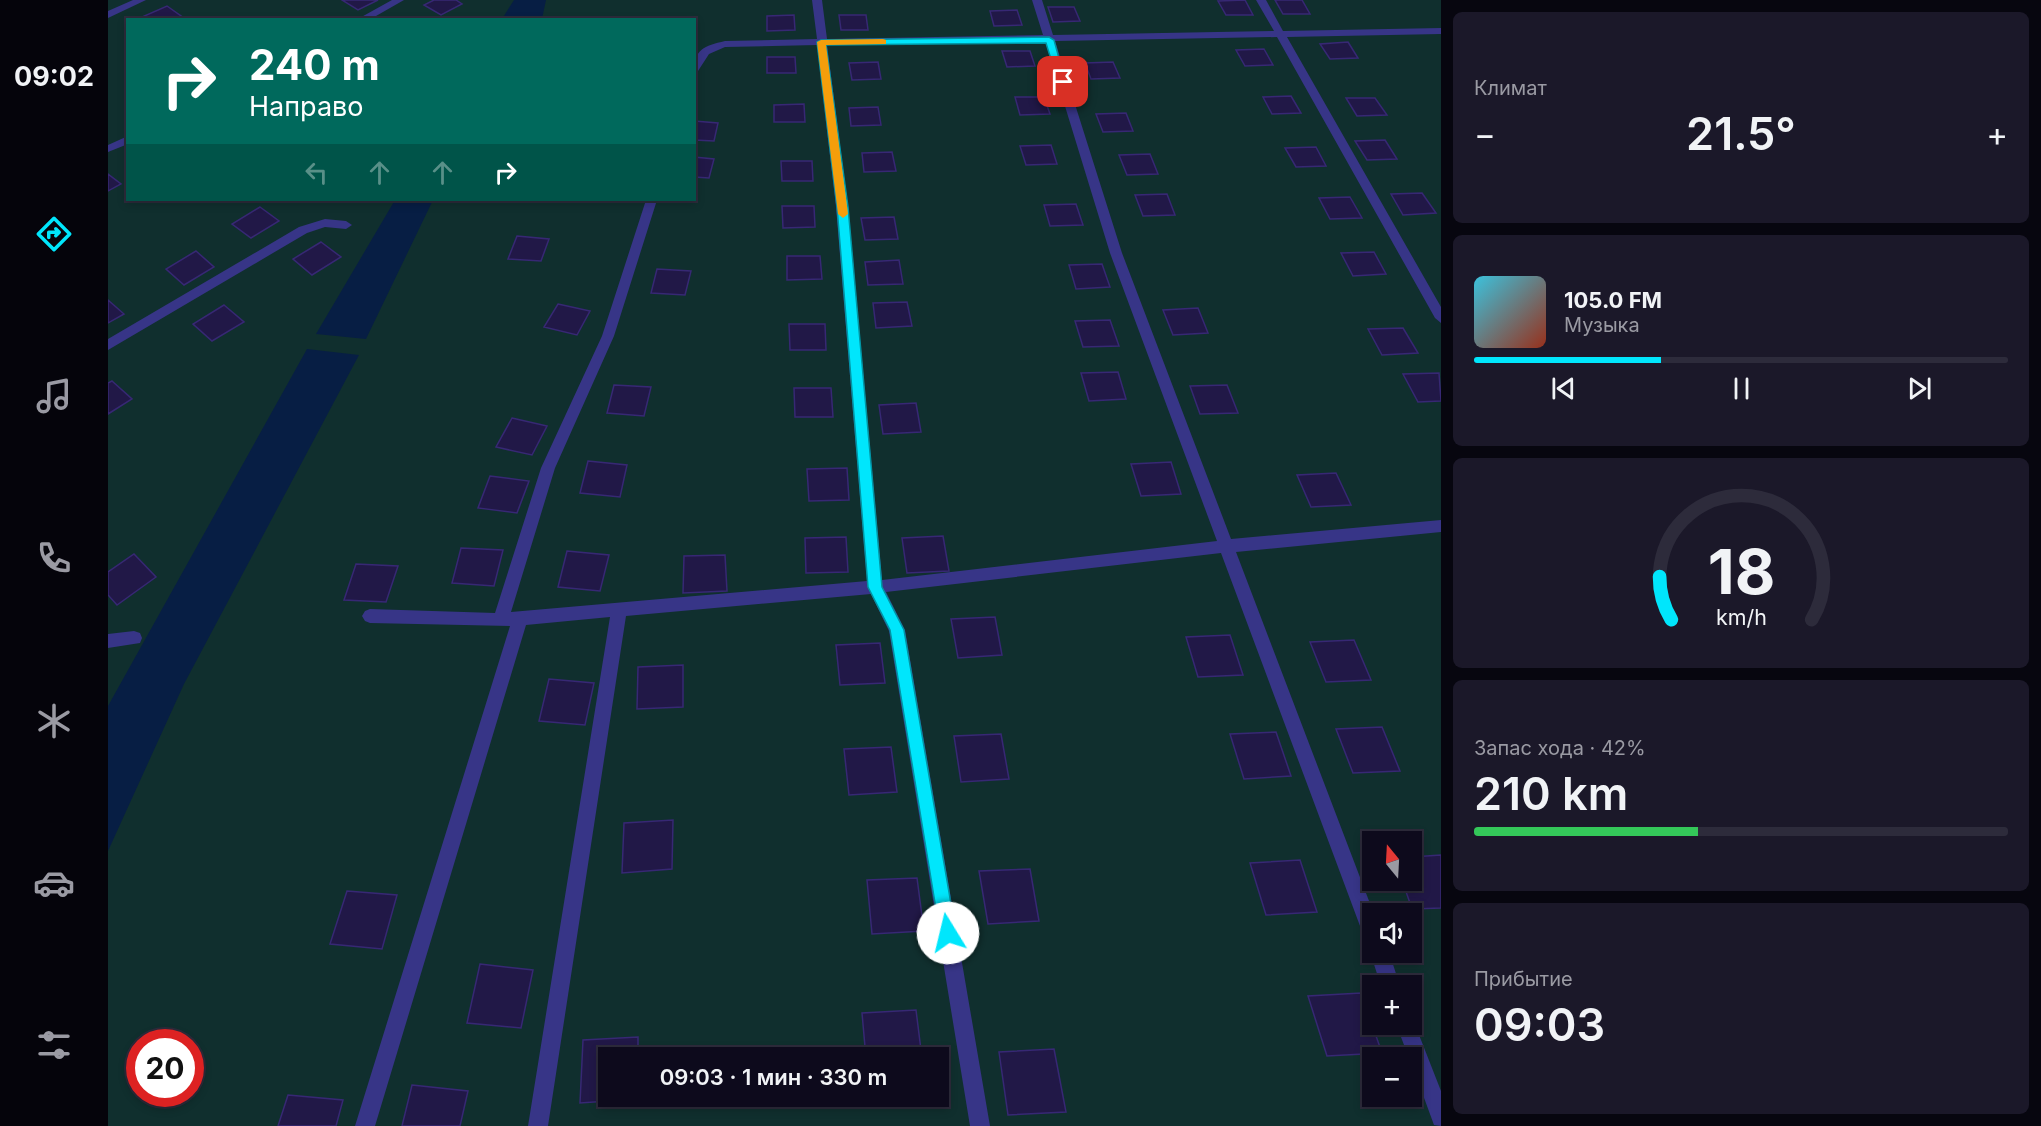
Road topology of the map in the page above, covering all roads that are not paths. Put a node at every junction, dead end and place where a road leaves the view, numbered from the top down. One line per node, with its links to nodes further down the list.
1 (141, 0): 6 (lane)
2 (399, 0): 7 (lane)
3 (817, 0): 11 (lane)
4 (1038, 0): 10 (lane)
5 (1261, 0): 9 (lane)
6 (108, 15)
7 (365, 18)
8 (1441, 31): 9 (lane)
9 (1281, 35): 10 (lane); 17 (lane)
10 (1049, 40): 11 (lane); 20 (lane)
11 (821, 42): 12 (lane); 21 (lane)
12 (696, 63)
13 (126, 140): 14 (lane)
14 (108, 149)
15 (651, 201): 25 (lane)
16 (346, 225): 18 (lane)
17 (1441, 318)
18 (108, 345)
19 (1441, 526): 20 (lane)
20 (1228, 546): 21 (lane); 28 (lane)
21 (875, 587): 22 (lane); 33 (lane)
22 (619, 609): 24 (lane); 32 (lane)
23 (370, 616): 25 (lane)
24 (520, 618): 25 (lane); 31 (lane)
25 (501, 620)
26 (134, 638): 27 (lane)
27 (108, 641)
28 (1362, 907)
29 (1410, 1035): 30 (lane)
30 (1441, 1118)
31 (365, 1126)
32 (538, 1126)
33 (980, 1126)

